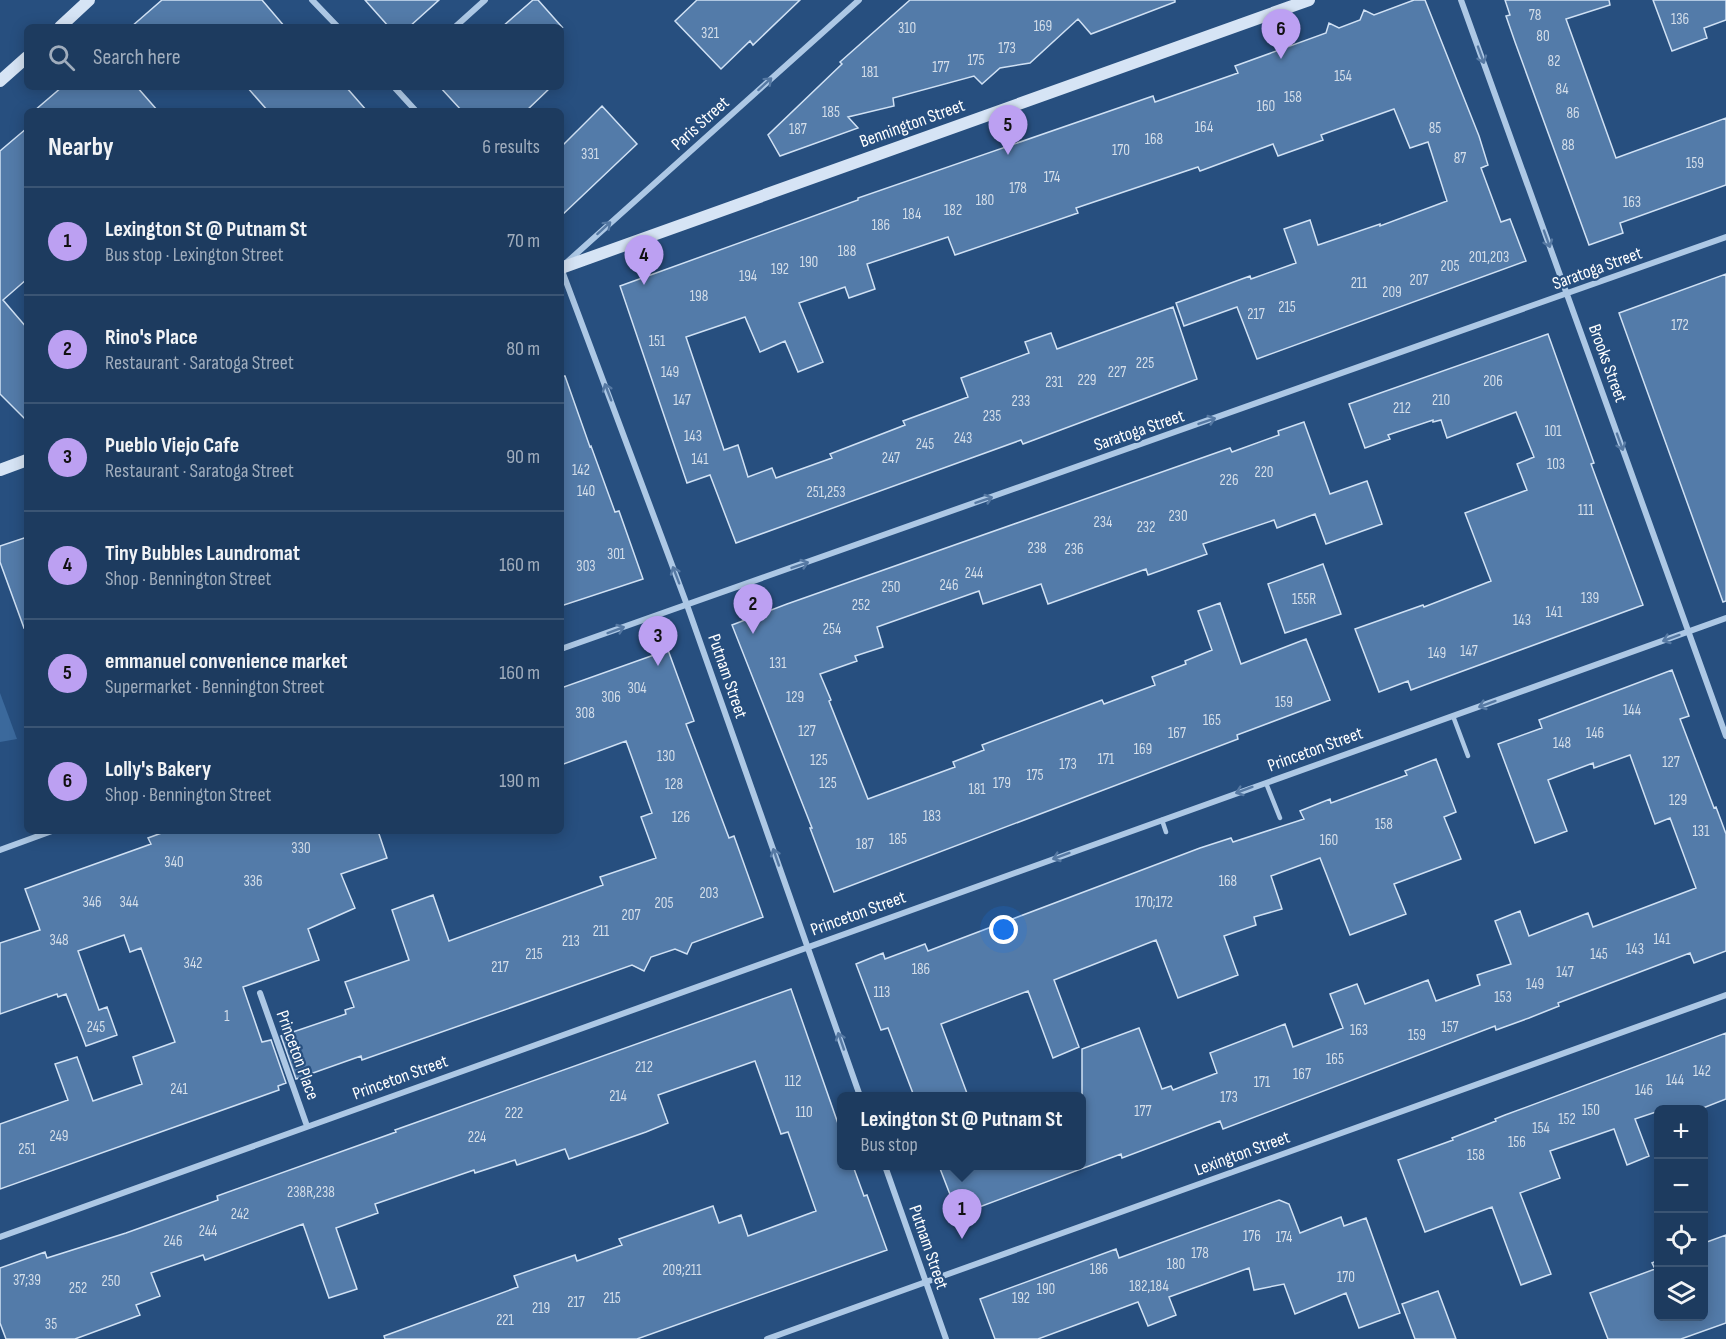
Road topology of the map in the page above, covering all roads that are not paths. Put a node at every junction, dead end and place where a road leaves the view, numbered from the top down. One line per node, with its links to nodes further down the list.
1 (90, 0): 7 (main road)
2 (312, 0): 8 (street)
3 (485, 0): 9 (street)
4 (859, 0): 15 (street, Paris Street, one-way to 4)
5 (1309, 0): 16 (main road, Bennington Street)
6 (1461, 0): 18 (street, Brooks Street, one-way to 18)
7 (63, 24)
8 (335, 24)
9 (458, 24)
10 (24, 60): 11 (main road)
11 (0, 81)
12 (397, 90): 13 (street)
13 (413, 108)
14 (1726, 237): 18 (street, Saratoga Street)
15 (564, 265)
16 (564, 267)
17 (564, 276): 21 (street, Putnam Street, one-way to 17)
18 (1568, 295): 21 (street, Saratoga Street, one-way to 18); 23 (street, Brooks Street, one-way to 23)
19 (24, 461): 20 (main road)
20 (0, 470)
21 (687, 604): 24 (street, Saratoga Street, one-way to 21); 34 (street, Putnam Street, one-way to 21)
22 (1726, 618): 23 (street, Princeton Street)
23 (1689, 632): 25 (street, Princeton Street, one-way to 25); 26 (street, Brooks Street)
24 (564, 648)
25 (1453, 716): 27 (lane); 28 (street, Princeton Street)
26 (1726, 736)
27 (1468, 756)
28 (1266, 783): 29 (lane); 30 (street, Princeton Street, one-way to 30)
29 (1280, 818)
30 (1162, 820): 31 (lane); 34 (street, Princeton Street, one-way to 34)
31 (1166, 832)
32 (44, 834): 33 (street)
33 (0, 850)
34 (808, 947): 37 (street, Putnam Street, one-way to 34); 38 (street, Princeton Street)
35 (260, 993): 38 (street, Princeton Place)
36 (1726, 995): 41 (street, Lexington Street)
37 (859, 1092)
38 (307, 1126): 40 (street, Princeton Street)
39 (886, 1170): 41 (street, Putnam Street)
40 (0, 1237)
41 (926, 1282): 42 (street, Lexington Street); 43 (street, Putnam Street)
42 (767, 1339)
43 (946, 1339)

